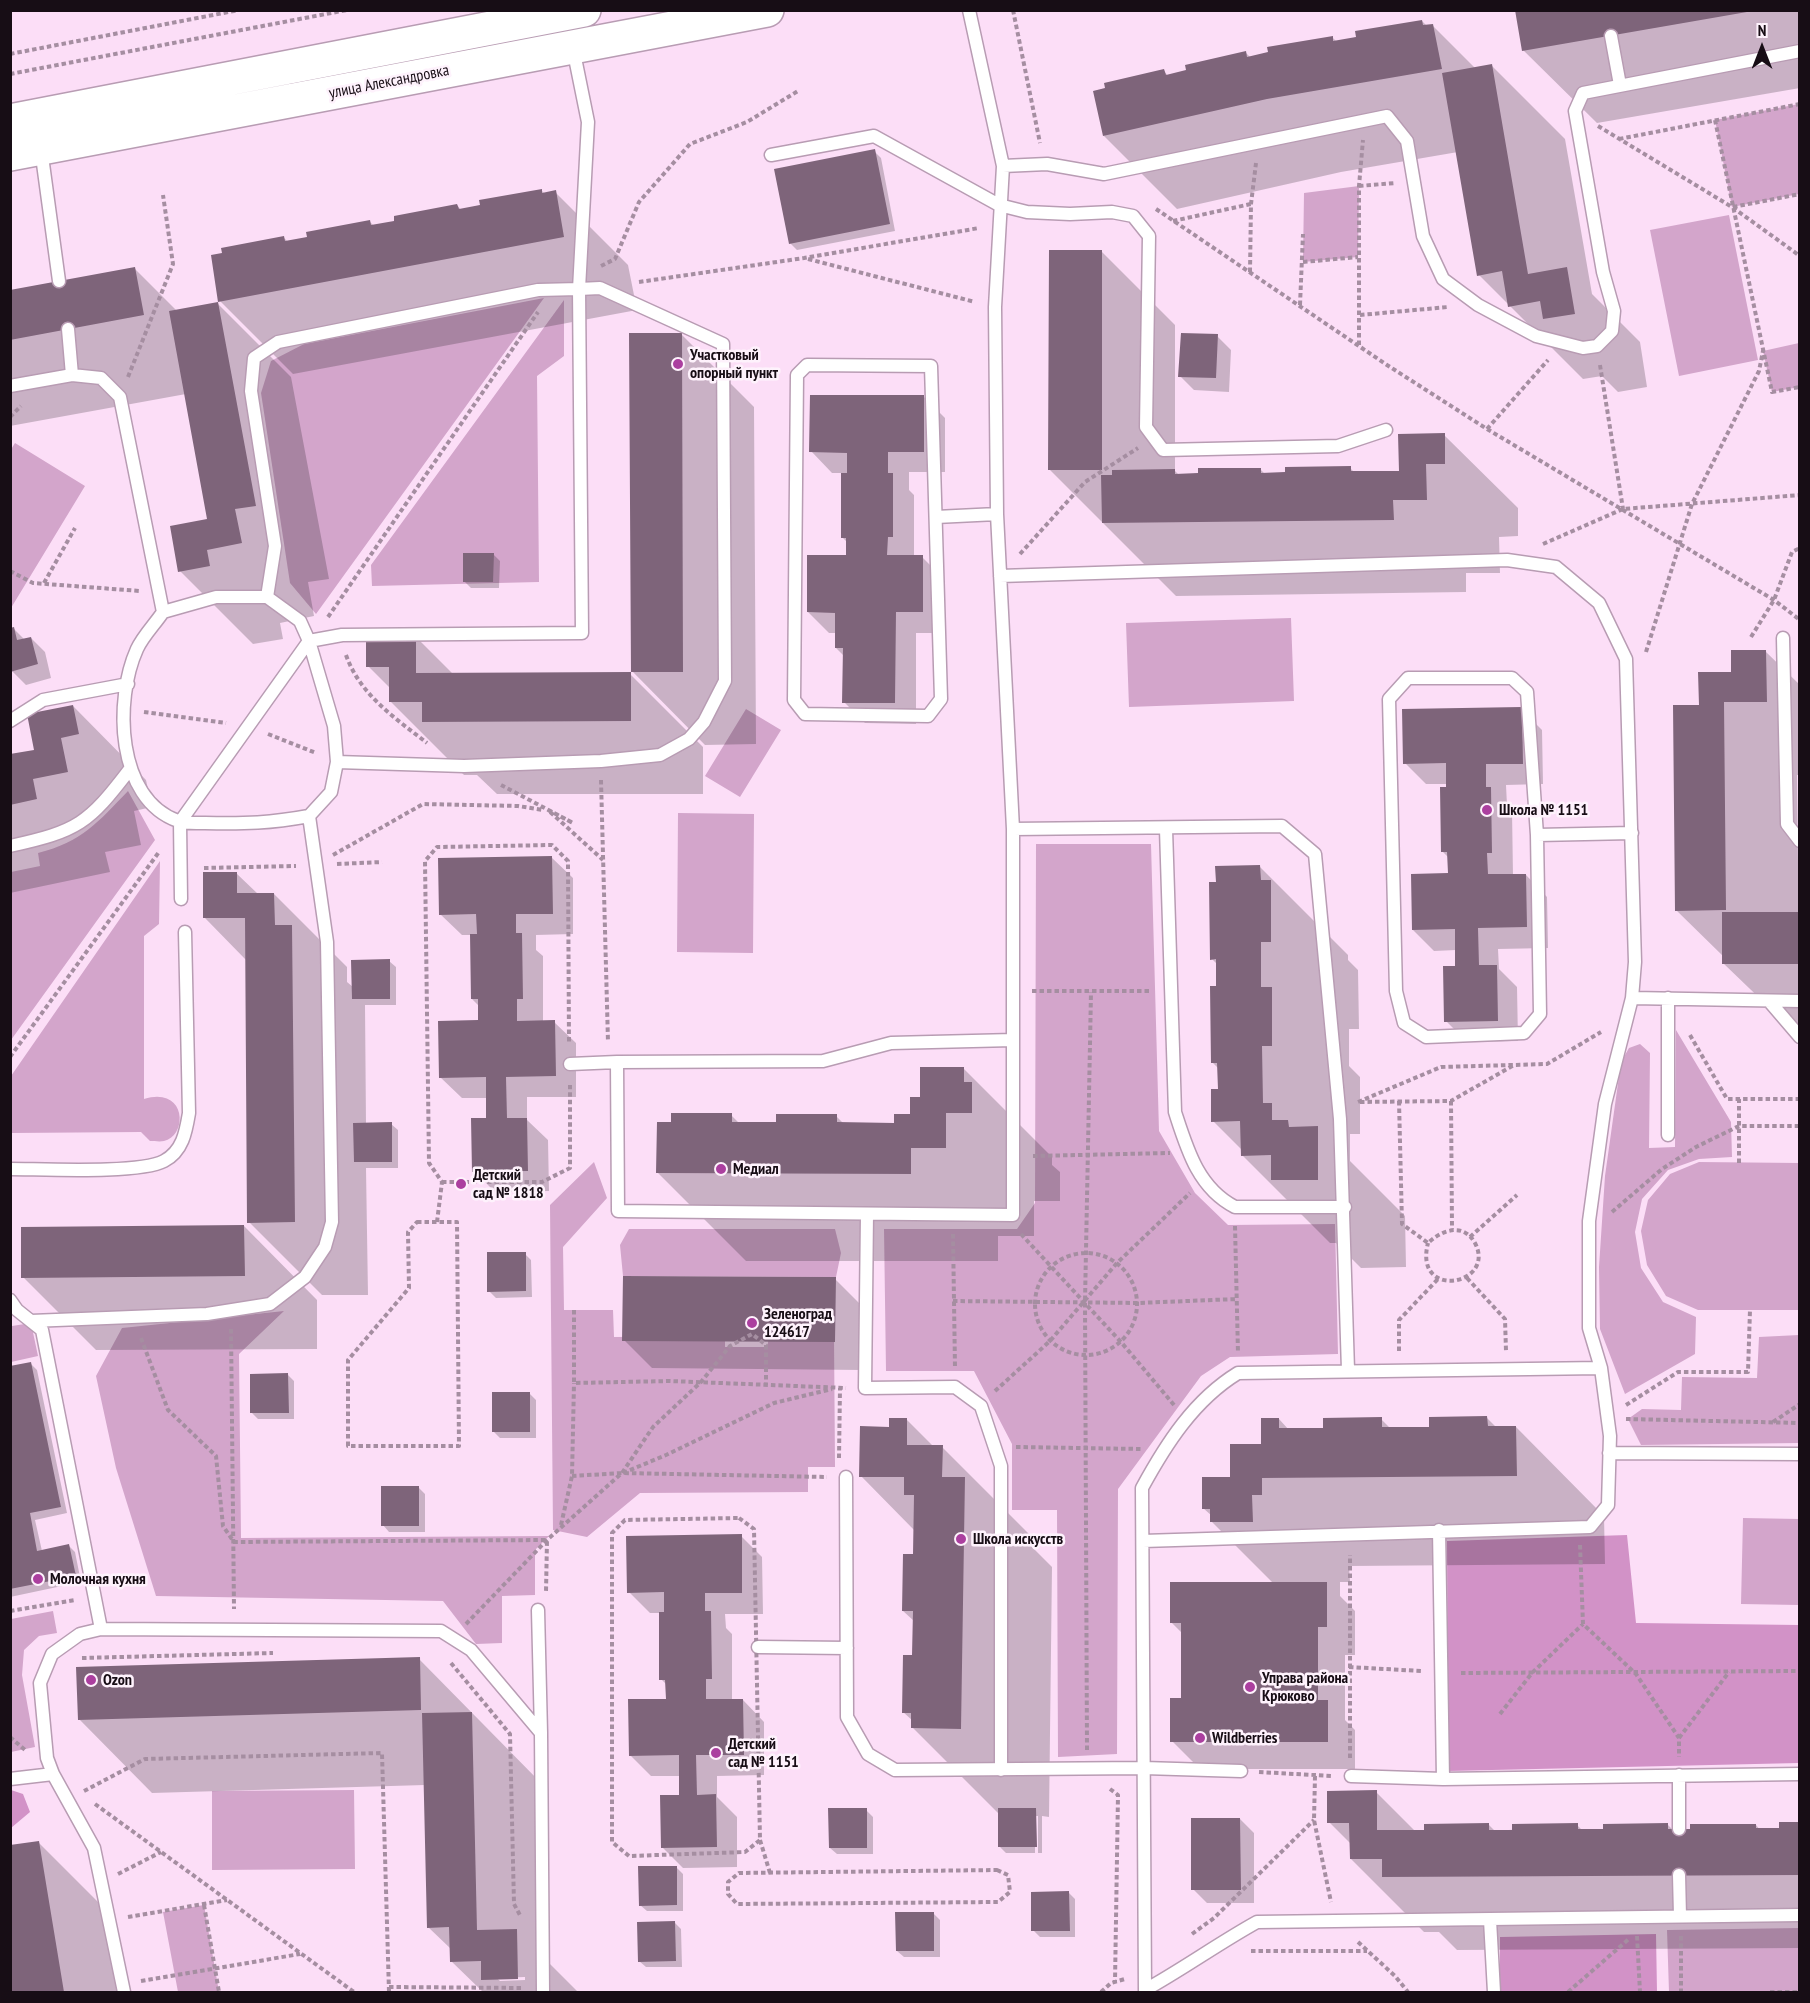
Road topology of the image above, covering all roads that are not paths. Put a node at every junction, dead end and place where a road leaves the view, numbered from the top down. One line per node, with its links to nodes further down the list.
1 (767, 10): 3 (main road, улица Александровка)
2 (969, 10): 10 (lane)
3 (572, 27): 7 (main road, улица Александровка); 8 (main road, улица Александровка); 13 (lane)
4 (1611, 36): 6 (lane)
5 (1800, 51): 6 (lane)
6 (1620, 85): 10 (lane)
7 (10, 121)
8 (26, 151): 12 (lane)
9 (771, 155): 11 (lane)
10 (1003, 166): 11 (lane)
11 (999, 205): 17 (lane); 18 (lane)
12 (59, 281)
13 (579, 283): 21 (lane); 24 (lane); 27 (lane)
14 (68, 329): 15 (lane)
15 (72, 375): 16 (lane); 22 (lane)
16 (10, 386)
17 (1386, 430)
18 (997, 514): 19 (lane); 20 (lane)
19 (936, 517): 19 (lane)
20 (1000, 576): 32 (lane); 33 (lane)
21 (267, 597): 22 (lane); 24 (lane)
22 (163, 612): 25 (lane)
23 (1783, 638): 35 (lane)
24 (309, 641): 27 (lane); 30 (lane)
25 (128, 684): 26 (lane); 28 (lane)
26 (10, 721)
27 (337, 762): 29 (lane)
28 (130, 769): 30 (lane); 36 (lane)
29 (309, 816): 30 (lane); 52 (lane)
30 (180, 822): 37 (lane)
31 (1166, 829): 32 (lane); 49 (lane); 49 (lane)
32 (1014, 830): 44 (lane)
33 (1632, 833): 34 (lane); 39 (lane)
34 (1537, 835): 34 (lane)
35 (1800, 841)
36 (10, 846)
37 (180, 899)
38 (184, 932): 48 (lane)
39 (1632, 998): 40 (lane); 53 (lane)
40 (1668, 998): 42 (lane); 47 (lane)
41 (1800, 1001): 42 (lane)
42 (1770, 1002): 43 (lane)
43 (1800, 1037)
44 (1013, 1040): 45 (lane); 50 (lane)
45 (617, 1062): 46 (lane); 50 (lane)
46 (570, 1064)
47 (1668, 1135)
48 (10, 1169)
49 (1345, 1207): 54 (lane)
50 (867, 1214): 66 (lane)
51 (10, 1300): 52 (lane)
52 (31, 1321): 61 (lane)
53 (1601, 1368): 54 (lane); 55 (lane)
54 (1348, 1370): 59 (lane)
55 (1610, 1453): 56 (lane); 58 (lane)
56 (1800, 1454)
57 (842, 1477): 63 (lane)
58 (1439, 1530): 59 (lane); 73 (lane)
59 (1143, 1541): 65 (lane)
60 (538, 1610): 64 (lane)
61 (101, 1629): 64 (lane); 68 (lane)
62 (758, 1647): 63 (lane)
63 (847, 1648): 66 (lane)
64 (541, 1733): 81 (lane)
65 (1144, 1768): 66 (lane); 67 (lane); 80 (lane)
66 (1001, 1770)
67 (1241, 1771)
68 (53, 1774): 72 (lane); 79 (lane)
69 (1800, 1774): 70 (lane)
70 (1679, 1775): 73 (lane); 74 (lane)
71 (1351, 1776): 73 (lane)
72 (10, 1779)
73 (1443, 1779)
74 (1679, 1828)
75 (1679, 1875): 77 (lane)
76 (1800, 1915): 77 (lane)
77 (1680, 1916): 78 (lane)
78 (1490, 1920): 80 (lane); 82 (lane)
79 (123, 1988)
80 (1145, 1991)
81 (543, 1992)
82 (1494, 1992)

